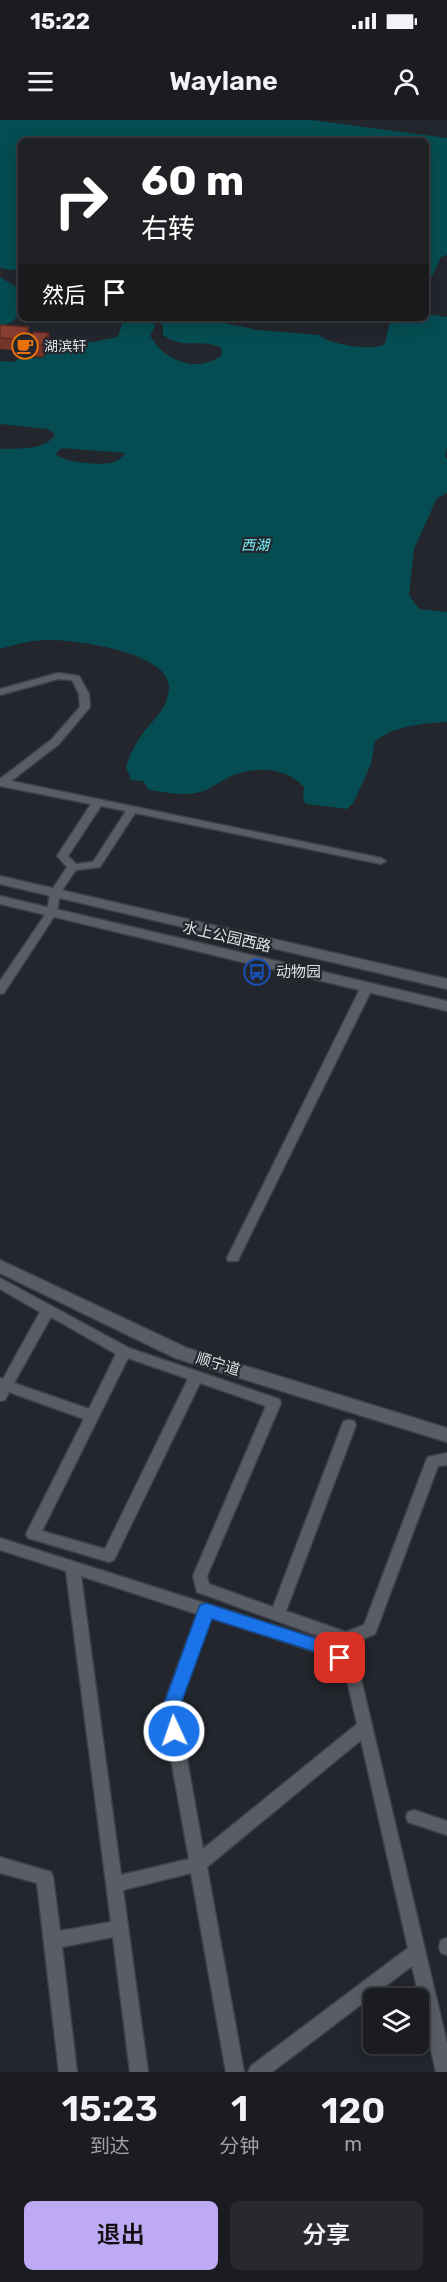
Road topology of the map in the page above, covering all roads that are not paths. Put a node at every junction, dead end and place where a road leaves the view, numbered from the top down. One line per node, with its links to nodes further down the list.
1 (0, 692): 2 (street)
2 (1, 782): 3 (street)
3 (98, 802): 4 (street); 6 (street)
4 (133, 808): 5 (street); 6 (street)
5 (381, 861)
6 (73, 867): 8 (street)
7 (0, 880): 8 (main road, 水上公园西路)
8 (55, 893): 10 (street); 11 (main road, 水上公园西路)
9 (0, 900): 10 (main road, 水上公园西路)
10 (52, 912): 12 (main road, 水上公园西路); 13 (street)
11 (447, 984)
12 (367, 987): 14 (main road, 水上公园西路); 15 (street)
13 (0, 990)
14 (447, 1006)
15 (233, 1258)
16 (0, 1266): 24 (main road, 顺宁道)
17 (0, 1283): 18 (street)
18 (48, 1310): 19 (street); 21 (street)
19 (124, 1352): 20 (street); 22 (street)
20 (196, 1377): 22 (street); 29 (street)
21 (2, 1388): 22 (street)
22 (92, 1416)
23 (349, 1425): 29 (street)
24 (447, 1435)
25 (447, 1459): 29 (street)
26 (0, 1544): 27 (street)
27 (73, 1568): 28 (street); 35 (street)
28 (206, 1610): 30 (street); 33 (street)
29 (277, 1615)
30 (366, 1726): 33 (street); 38 (street)
31 (414, 1817): 32 (street)
32 (447, 1828)
33 (198, 1864): 35 (street); 41 (street)
34 (0, 1865): 37 (street)
35 (115, 1884): 36 (street)
36 (120, 1928): 37 (street); 40 (street)
37 (52, 1941): 39 (street)
38 (417, 1952): 42 (street); 43 (street)
39 (68, 2072)
40 (139, 2072)
41 (236, 2072)
42 (257, 2072)
43 (445, 2072)

